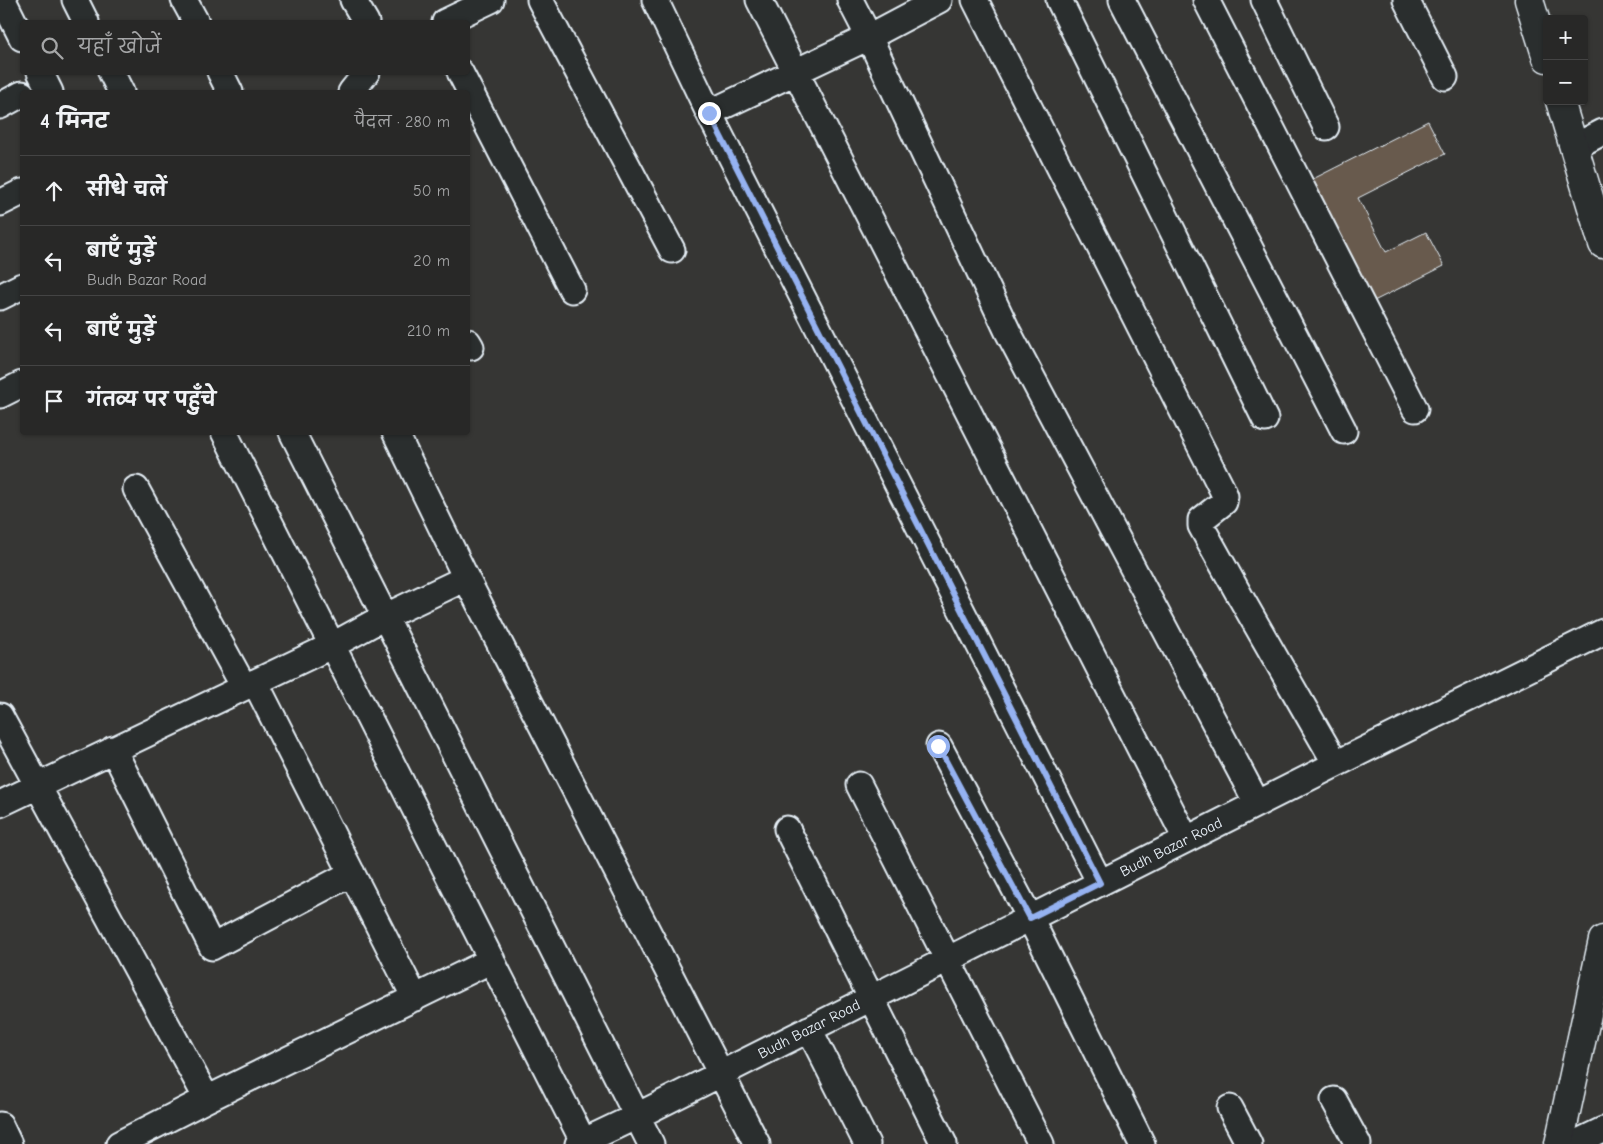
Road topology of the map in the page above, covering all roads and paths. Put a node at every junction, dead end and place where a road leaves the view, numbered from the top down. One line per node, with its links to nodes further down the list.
1 (3, 0): 22 (street)
2 (75, 0): 18 (street)
3 (184, 0): 19 (street)
4 (353, 0): 20 (street)
5 (491, 0): 21 (street)
6 (540, 0): 44 (street)
7 (655, 0): 37 (street)
8 (760, 0): 25 (street)
9 (850, 0): 23 (street)
10 (939, 0): 23 (street)
11 (976, 0): 65 (street)
12 (1059, 0): 51 (street)
13 (1122, 0): 52 (street)
14 (1206, 0): 50 (street)
15 (1264, 0): 38 (street)
16 (1406, 0): 29 (street)
17 (1529, 0): 24 (street)
18 (85, 20)
19 (195, 20)
20 (365, 20)
21 (449, 20)
22 (20, 34)
23 (869, 37): 25 (street); 68 (street)
24 (1543, 45)
25 (795, 72): 37 (street); 71 (street)
26 (112, 75): 30 (street)
27 (365, 75): 31 (street)
28 (462, 75): 32 (street)
29 (1445, 77)
30 (120, 90)
31 (354, 90)
32 (469, 90)
33 (470, 91): 46 (street)
34 (20, 95): 36 (street)
35 (1561, 105): 40 (street)
36 (0, 106)
37 (709, 113): 73 (street)
38 (1326, 127)
39 (1603, 132): 40 (street)
40 (1574, 147): 43 (street)
41 (20, 193): 42 (street)
42 (0, 203)
43 (1603, 244)
44 (672, 250)
45 (20, 287): 47 (street)
46 (572, 290)
47 (0, 297)
48 (20, 385): 49 (street)
49 (0, 395)
50 (1415, 409)
51 (1265, 419)
52 (1344, 431)
53 (226, 435): 60 (street)
54 (293, 435): 58 (street)
55 (396, 435): 57 (street)
56 (136, 489): 61 (street)
57 (466, 578): 58 (street); 81 (street)
58 (384, 617): 60 (street); 85 (street)
59 (1603, 632): 65 (street, Budh Bazar Road)
60 (333, 645): 61 (street); 77 (street)
61 (249, 684): 64 (street); 72 (street)
62 (0, 716): 66 (street)
63 (938, 746): 74 (street)
64 (113, 749): 66 (street); 72 (street)
65 (1336, 764): 68 (street, Budh Bazar Road)
66 (36, 785): 69 (street); 82 (street)
67 (858, 785): 76 (street)
68 (1257, 803): 71 (street, Budh Bazar Road)
69 (0, 804)
70 (787, 829): 79 (street)
71 (1186, 839): 73 (street, Budh Bazar Road)
72 (352, 874): 78 (street)
73 (1100, 883): 74 (street, Budh Bazar Road)
74 (1030, 918): 76 (street, Budh Bazar Road); 96 (street)
75 (1603, 940): 99 (street)
76 (948, 959): 79 (street, Budh Bazar Road); 95 (street)
77 (492, 960): 78 (street); 88 (street)
78 (415, 998): 82 (street)
79 (872, 998): 80 (street, Budh Bazar Road); 94 (street)
80 (809, 1029): 81 (street, Budh Bazar Road); 93 (street)
81 (722, 1073): 85 (street, Budh Bazar Road); 92 (street)
82 (207, 1099): 90 (street)
83 (1334, 1100): 98 (street)
84 (1230, 1108): 97 (street)
85 (638, 1116): 88 (street, Budh Bazar Road); 91 (street)
86 (0, 1125): 89 (street)
87 (1603, 1130): 100 (street)
88 (581, 1143)
89 (9, 1144)
90 (119, 1144)
91 (651, 1144)
92 (757, 1144)
93 (866, 1144)
94 (944, 1144)
95 (1040, 1144)
96 (1142, 1144)
97 (1249, 1144)
98 (1358, 1144)
99 (1559, 1144)
100 (1574, 1144)

